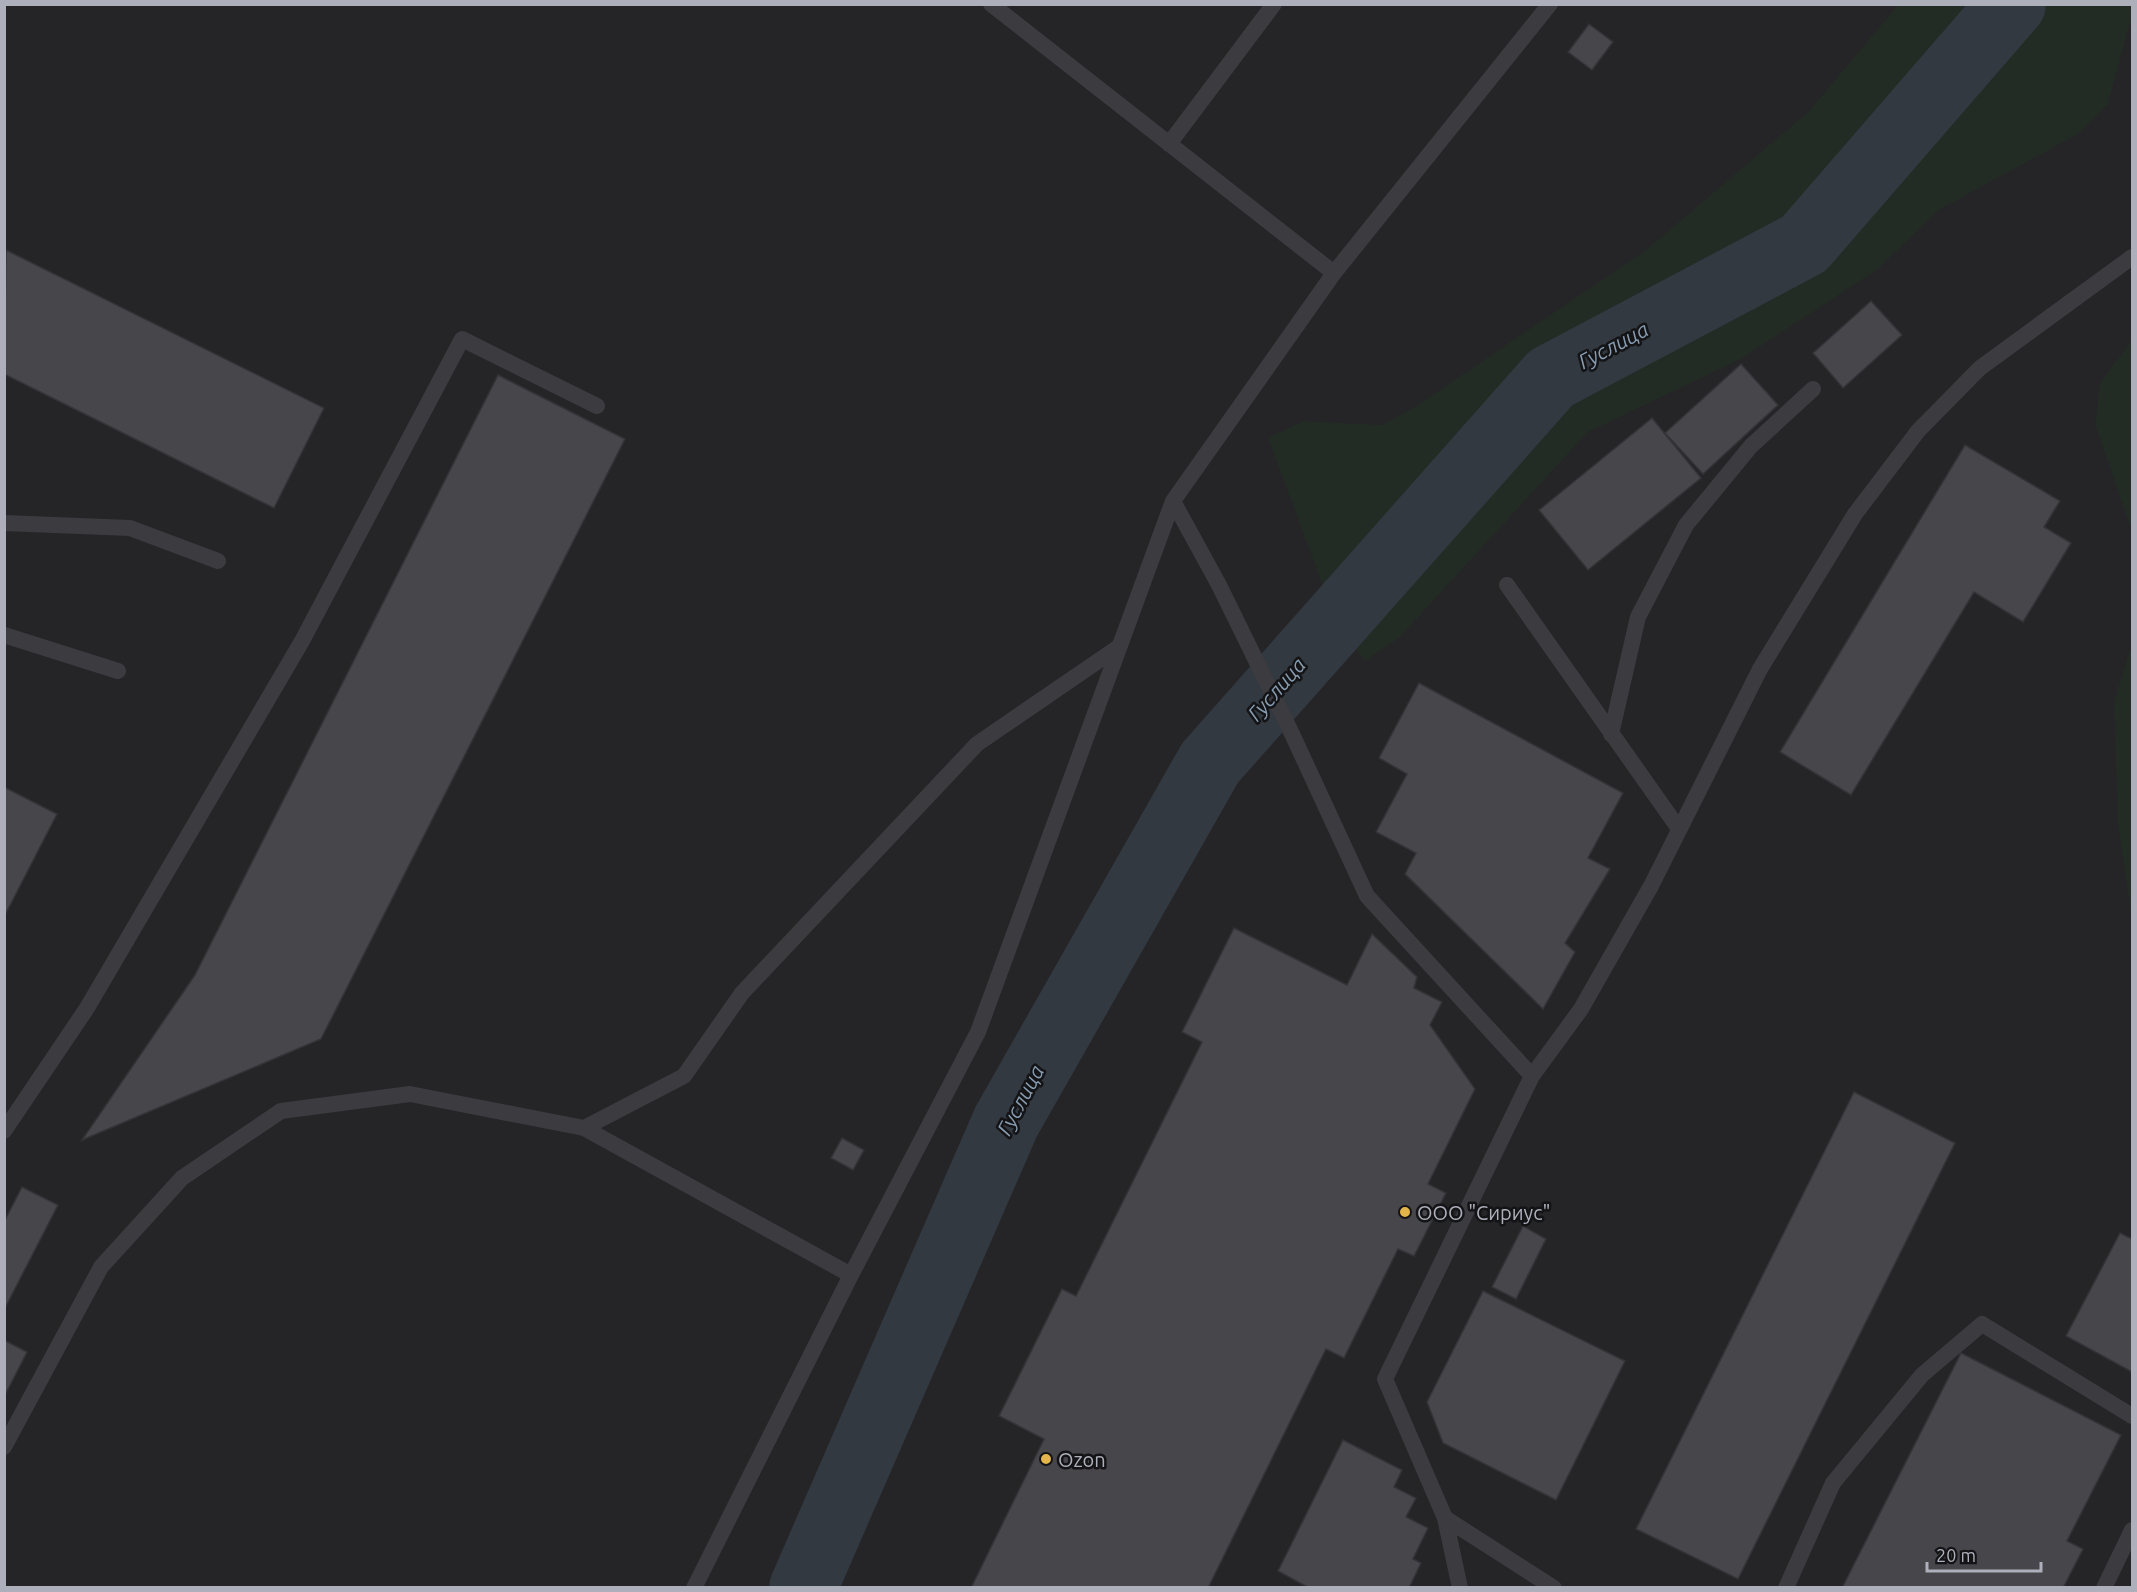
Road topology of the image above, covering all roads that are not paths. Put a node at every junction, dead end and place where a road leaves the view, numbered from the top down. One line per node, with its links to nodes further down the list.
1 (991, 4): 4 (lane)
2 (1274, 4): 4 (lane)
3 (1550, 4): 6 (lane)
4 (1169, 144): 6 (lane)
5 (2133, 257): 17 (lane)
6 (1334, 273): 9 (lane)
7 (1813, 389): 16 (lane)
8 (597, 406): 20 (lane)
9 (1173, 501): 14 (lane); 18 (lane)
10 (4, 523): 11 (lane)
11 (218, 561)
12 (1507, 585): 16 (lane)
13 (4, 635): 15 (lane)
14 (1120, 646): 19 (lane); 21 (lane)
15 (118, 671)
16 (1611, 734): 17 (lane)
17 (1679, 829): 18 (lane)
18 (1532, 1076): 24 (lane)
19 (584, 1128): 21 (lane); 23 (lane)
20 (4, 1131)
21 (851, 1275): 26 (lane)
22 (2133, 1416): 29 (lane)
23 (4, 1447)
24 (1445, 1518): 27 (lane); 28 (lane)
25 (2133, 1530): 30 (lane)
26 (694, 1587)
27 (1460, 1587)
28 (1554, 1587)
29 (1786, 1587)
30 (2104, 1587)

